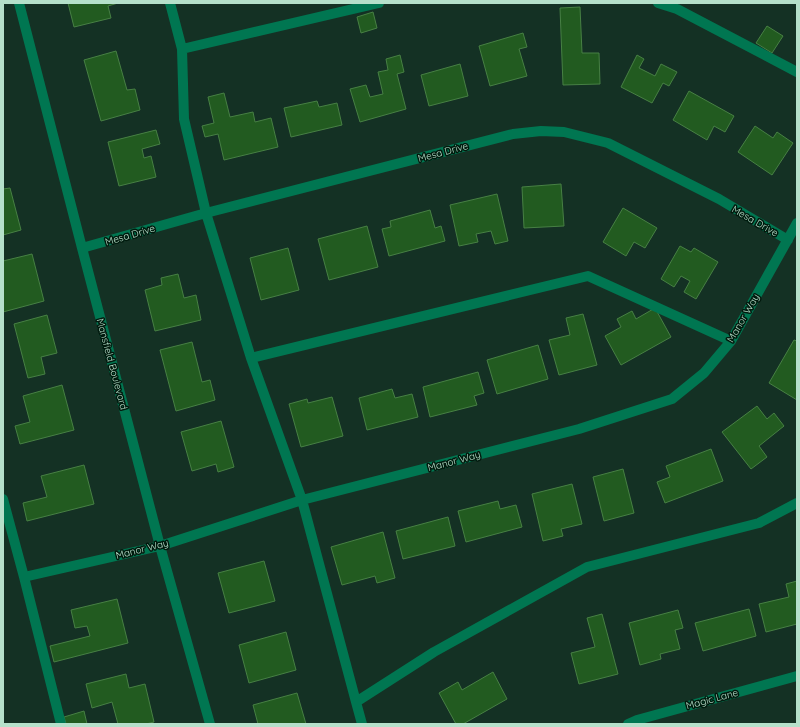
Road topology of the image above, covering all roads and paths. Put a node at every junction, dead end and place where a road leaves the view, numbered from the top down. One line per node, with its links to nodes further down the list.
1 (19, 3): 10 (street, Mansfield Boulevard)
2 (170, 3): 5 (street)
3 (379, 3): 5 (street)
4 (658, 3): 6 (street)
5 (182, 49): 7 (street)
6 (797, 72)
7 (206, 213): 9 (street, Mesa Drive); 10 (street, Mesa Drive); 12 (street)
8 (797, 223): 9 (street, Manor Way)
9 (788, 240): 11 (street, Manor Way)
10 (82, 248): 16 (street, Mansfield Boulevard)
11 (731, 341): 12 (street); 14 (street, Manor Way)
12 (251, 358): 14 (street)
13 (3, 499): 17 (street)
14 (302, 500): 16 (street, Manor Way); 19 (street)
15 (797, 503): 19 (street)
16 (160, 546): 17 (street, Manor Way); 21 (street, Mansfield Boulevard)
17 (24, 577): 20 (street)
18 (797, 676): 23 (street, Magic Lane)
19 (356, 702): 22 (street)
20 (61, 724)
21 (210, 724)
22 (362, 724)
23 (628, 724)

